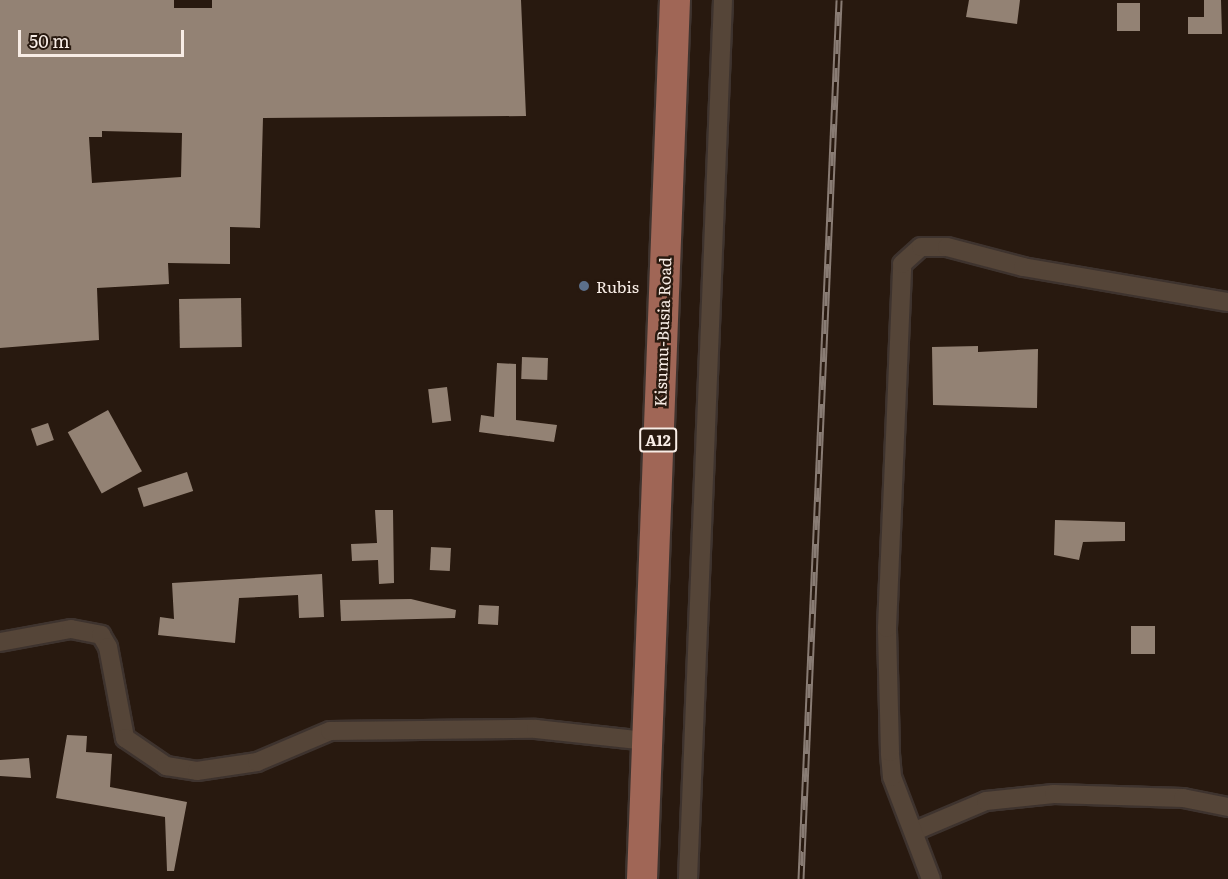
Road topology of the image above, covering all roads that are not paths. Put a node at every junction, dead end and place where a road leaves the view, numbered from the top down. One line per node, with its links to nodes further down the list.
1 (675, 0): 5 (highway, Kisumu-Busia Road / A12)
2 (723, 0): 9 (street)
3 (1228, 302): 7 (street)
4 (0, 642): 5 (street)
5 (647, 741): 8 (highway, Kisumu-Busia Road / A12)
6 (1228, 807): 7 (street)
7 (915, 831): 10 (street)
8 (642, 879)
9 (688, 879)
10 (931, 879)

